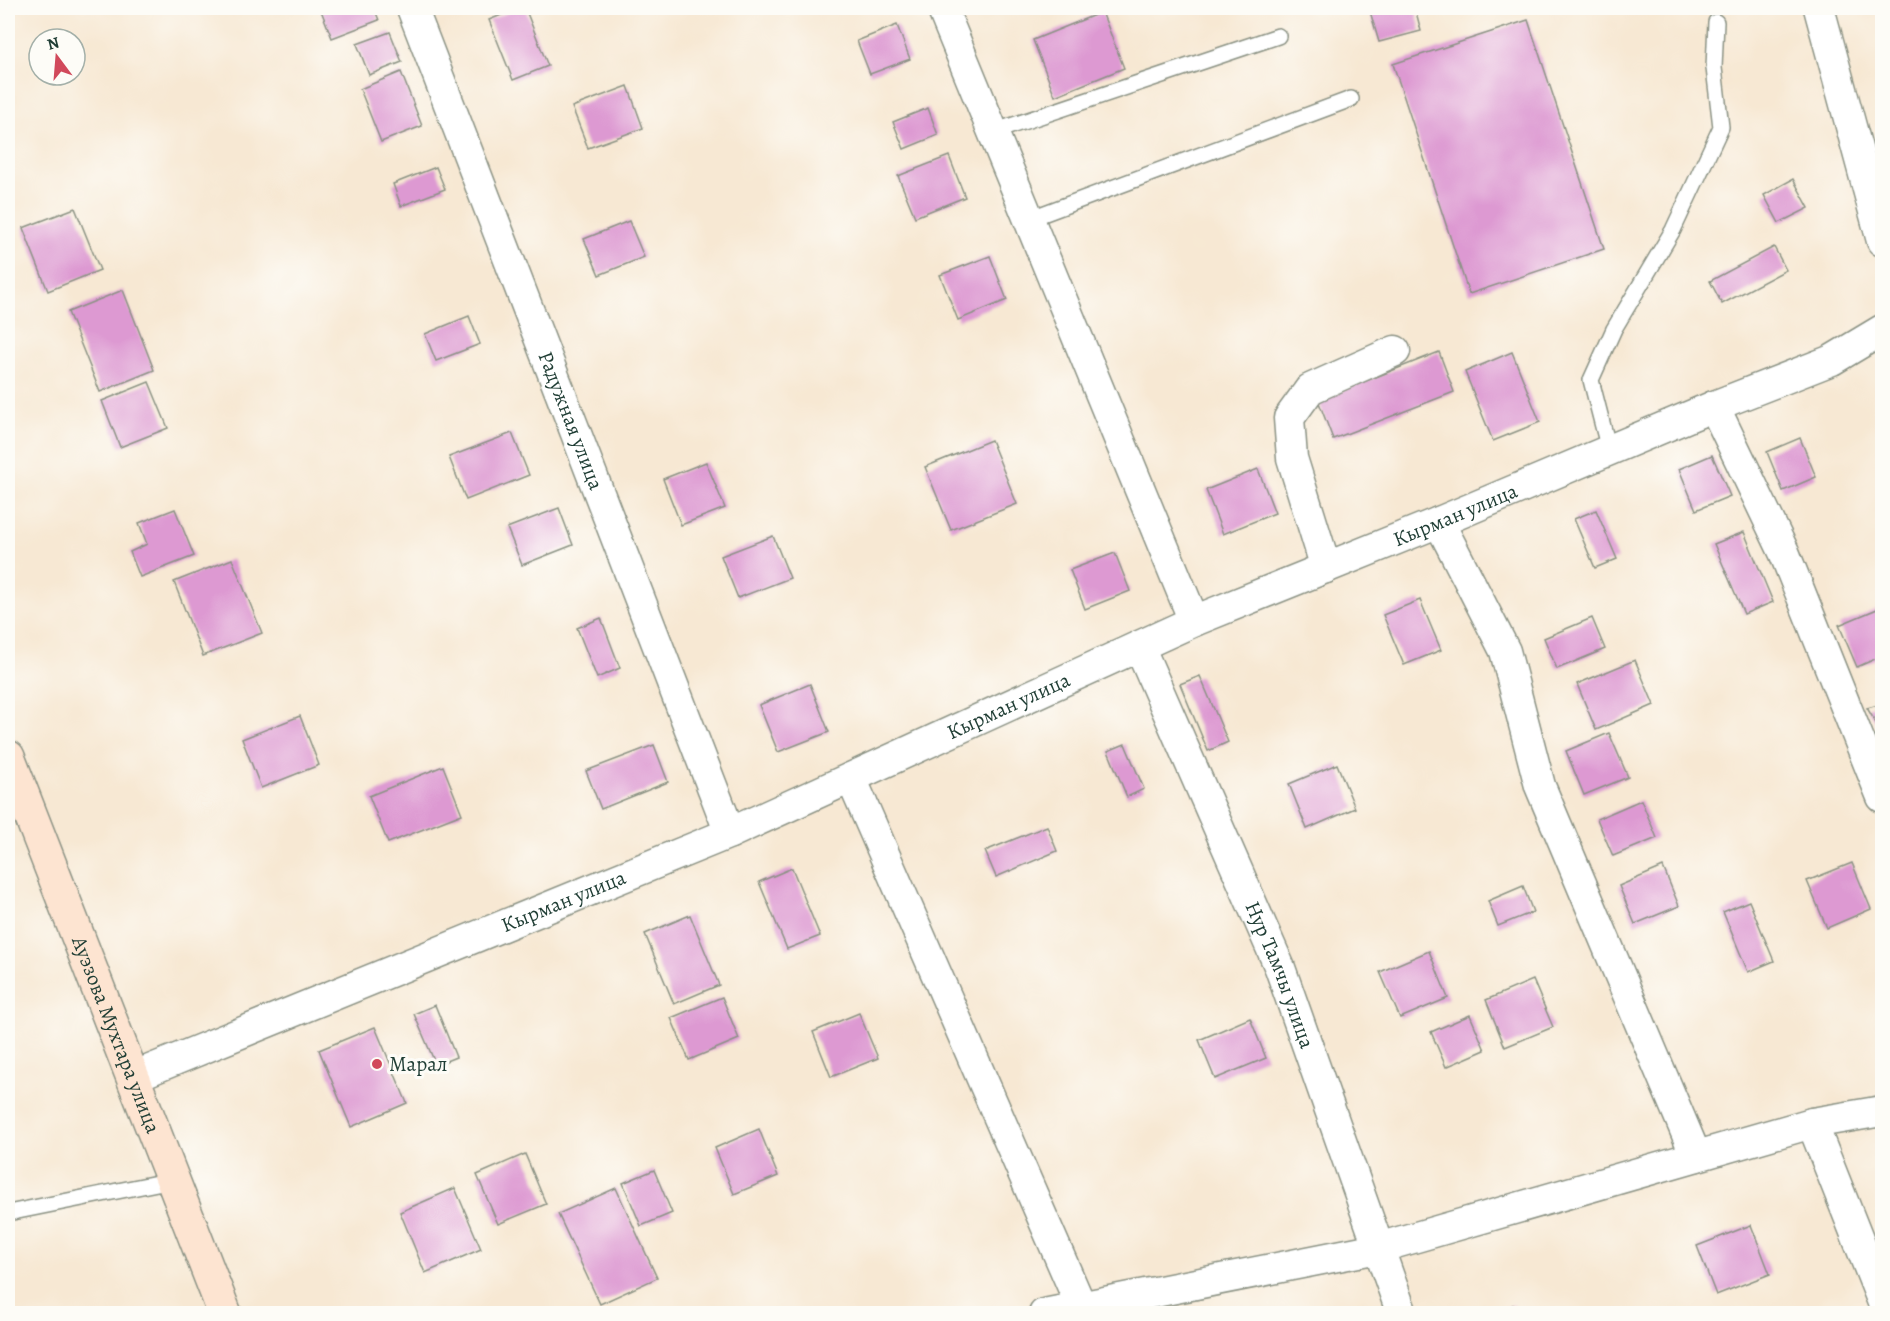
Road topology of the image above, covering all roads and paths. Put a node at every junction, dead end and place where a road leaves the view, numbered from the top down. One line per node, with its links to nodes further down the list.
1 (412, 8): 21 (street, Радужная улица)
2 (942, 8): 7 (street)
3 (1819, 8): 9 (street)
4 (1716, 22): 13 (lane)
5 (1278, 36): 7 (lane)
6 (1351, 99): 8 (lane)
7 (993, 132): 8 (street)
8 (1029, 219): 16 (street)
9 (1882, 241)
10 (1882, 330): 12 (street, Кырман улица)
11 (1395, 351): 15 (street)
12 (1714, 406): 13 (street, Кырман улица); 20 (street)
13 (1610, 450): 14 (street, Кырман улица)
14 (1439, 522): 15 (street, Кырман улица); 25 (street)
15 (1326, 568): 16 (street, Кырман улица)
16 (1194, 621): 17 (street, Кырман улица)
17 (1139, 646): 19 (street, Кырман улица); 28 (street, Нур Тамчы улица)
18 (8, 758): 22 (main road, Ауэзова Мухтара улица)
19 (851, 778): 21 (street, Кырман улица); 30 (street)
20 (1882, 797)
21 (730, 833): 22 (street, Кырман улица)
22 (133, 1077): 26 (main road, Ауэзова Мухтара улица)
23 (1882, 1111): 24 (street)
24 (1812, 1123): 25 (street); 29 (street)
25 (1696, 1156): 28 (street)
26 (172, 1180): 27 (lane); 31 (main road, Ауэзова Мухтара улица)
27 (8, 1213)
28 (1378, 1248): 30 (street); 33 (street, Нур Тамчы улица)
29 (1882, 1300)
30 (1081, 1306): 32 (street)
31 (225, 1314)
32 (1044, 1314)
33 (1402, 1314)

